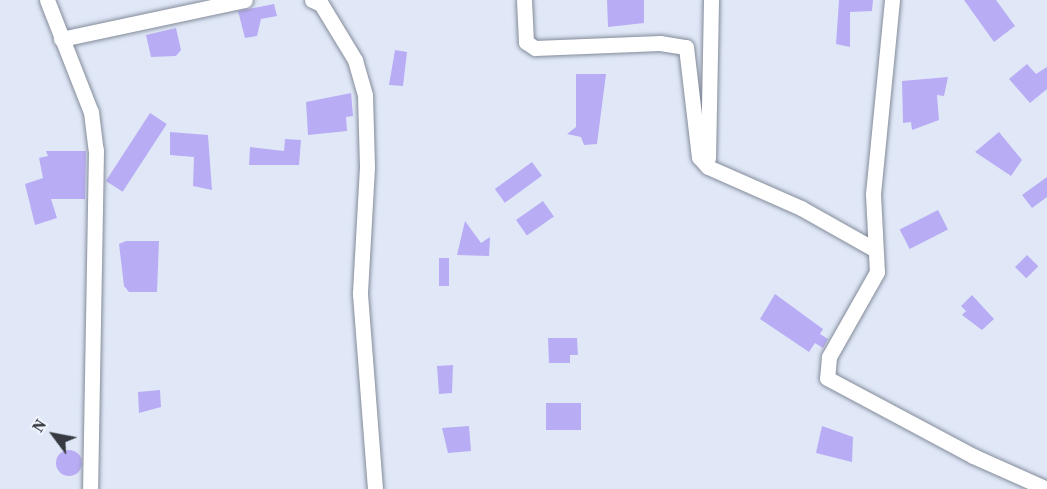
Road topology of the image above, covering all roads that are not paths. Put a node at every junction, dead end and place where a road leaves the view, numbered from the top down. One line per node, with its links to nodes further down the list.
1 (47, 0): 7 (street)
2 (245, 0): 7 (street)
3 (312, 0): 11 (street)
4 (524, 0): 8 (street)
5 (711, 0): 8 (street)
6 (892, 0): 9 (street)
7 (61, 39): 10 (street)
8 (708, 167): 9 (street)
9 (872, 248): 12 (street)
10 (90, 489)
11 (375, 489)
12 (1047, 489)

